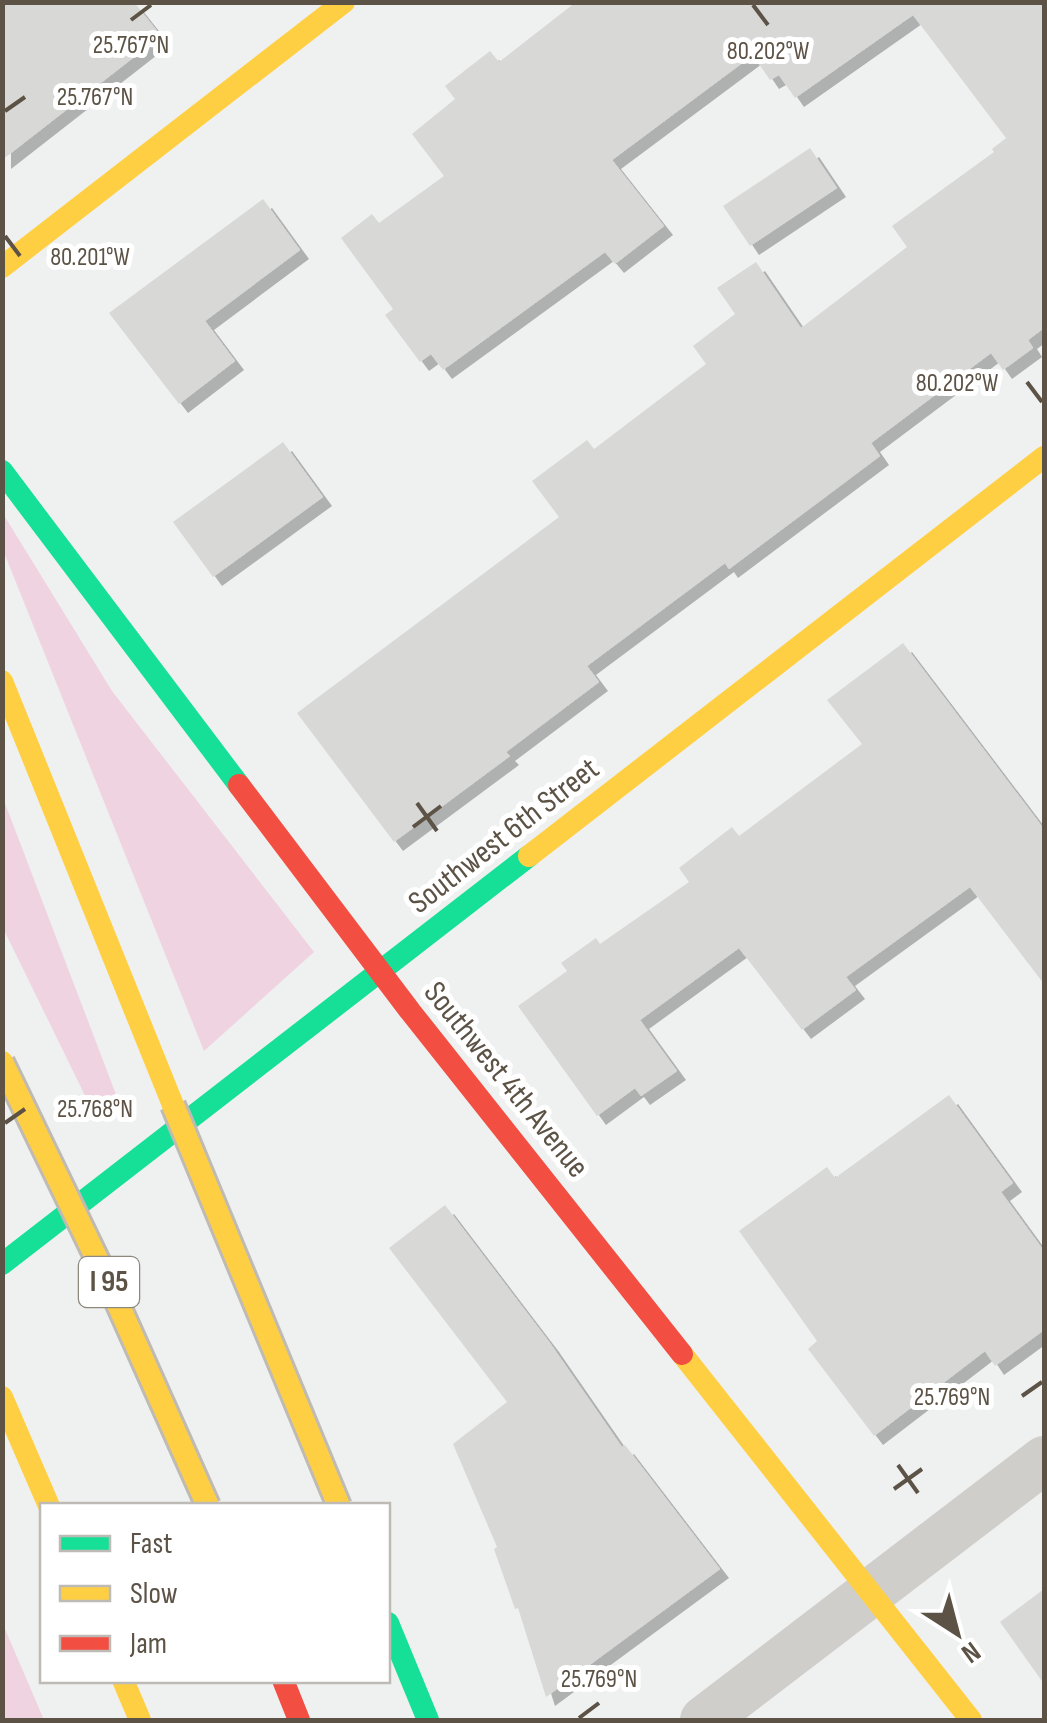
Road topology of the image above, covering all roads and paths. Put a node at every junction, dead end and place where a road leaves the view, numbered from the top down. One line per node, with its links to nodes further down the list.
1 (344, 2): 2 (main road)
2 (2, 267)
3 (1044, 457): 6 (main road, Southwest 6th Street)
4 (2, 471): 6 (main road, Southwest 4th Avenue)
5 (2, 681): 13 (main road, bridge)
6 (380, 974): 8 (main road, Southwest 6th Street); 14 (main road, Southwest 4th Avenue)
7 (2, 1062): 12 (main road, I 95, bridge)
8 (2, 1264)
9 (2, 1397): 11 (main road)
10 (1044, 1460): 14 (street)
11 (48, 1503)
12 (207, 1503)
13 (338, 1503)
14 (872, 1592): 21 (street); 22 (main road, Southwest 4th Avenue)
15 (390, 1628): 20 (main road)
16 (124, 1683): 18 (main road)
17 (285, 1683): 19 (main road)
18 (140, 1720)
19 (300, 1720)
20 (428, 1720)
21 (704, 1720)
22 (972, 1720)

